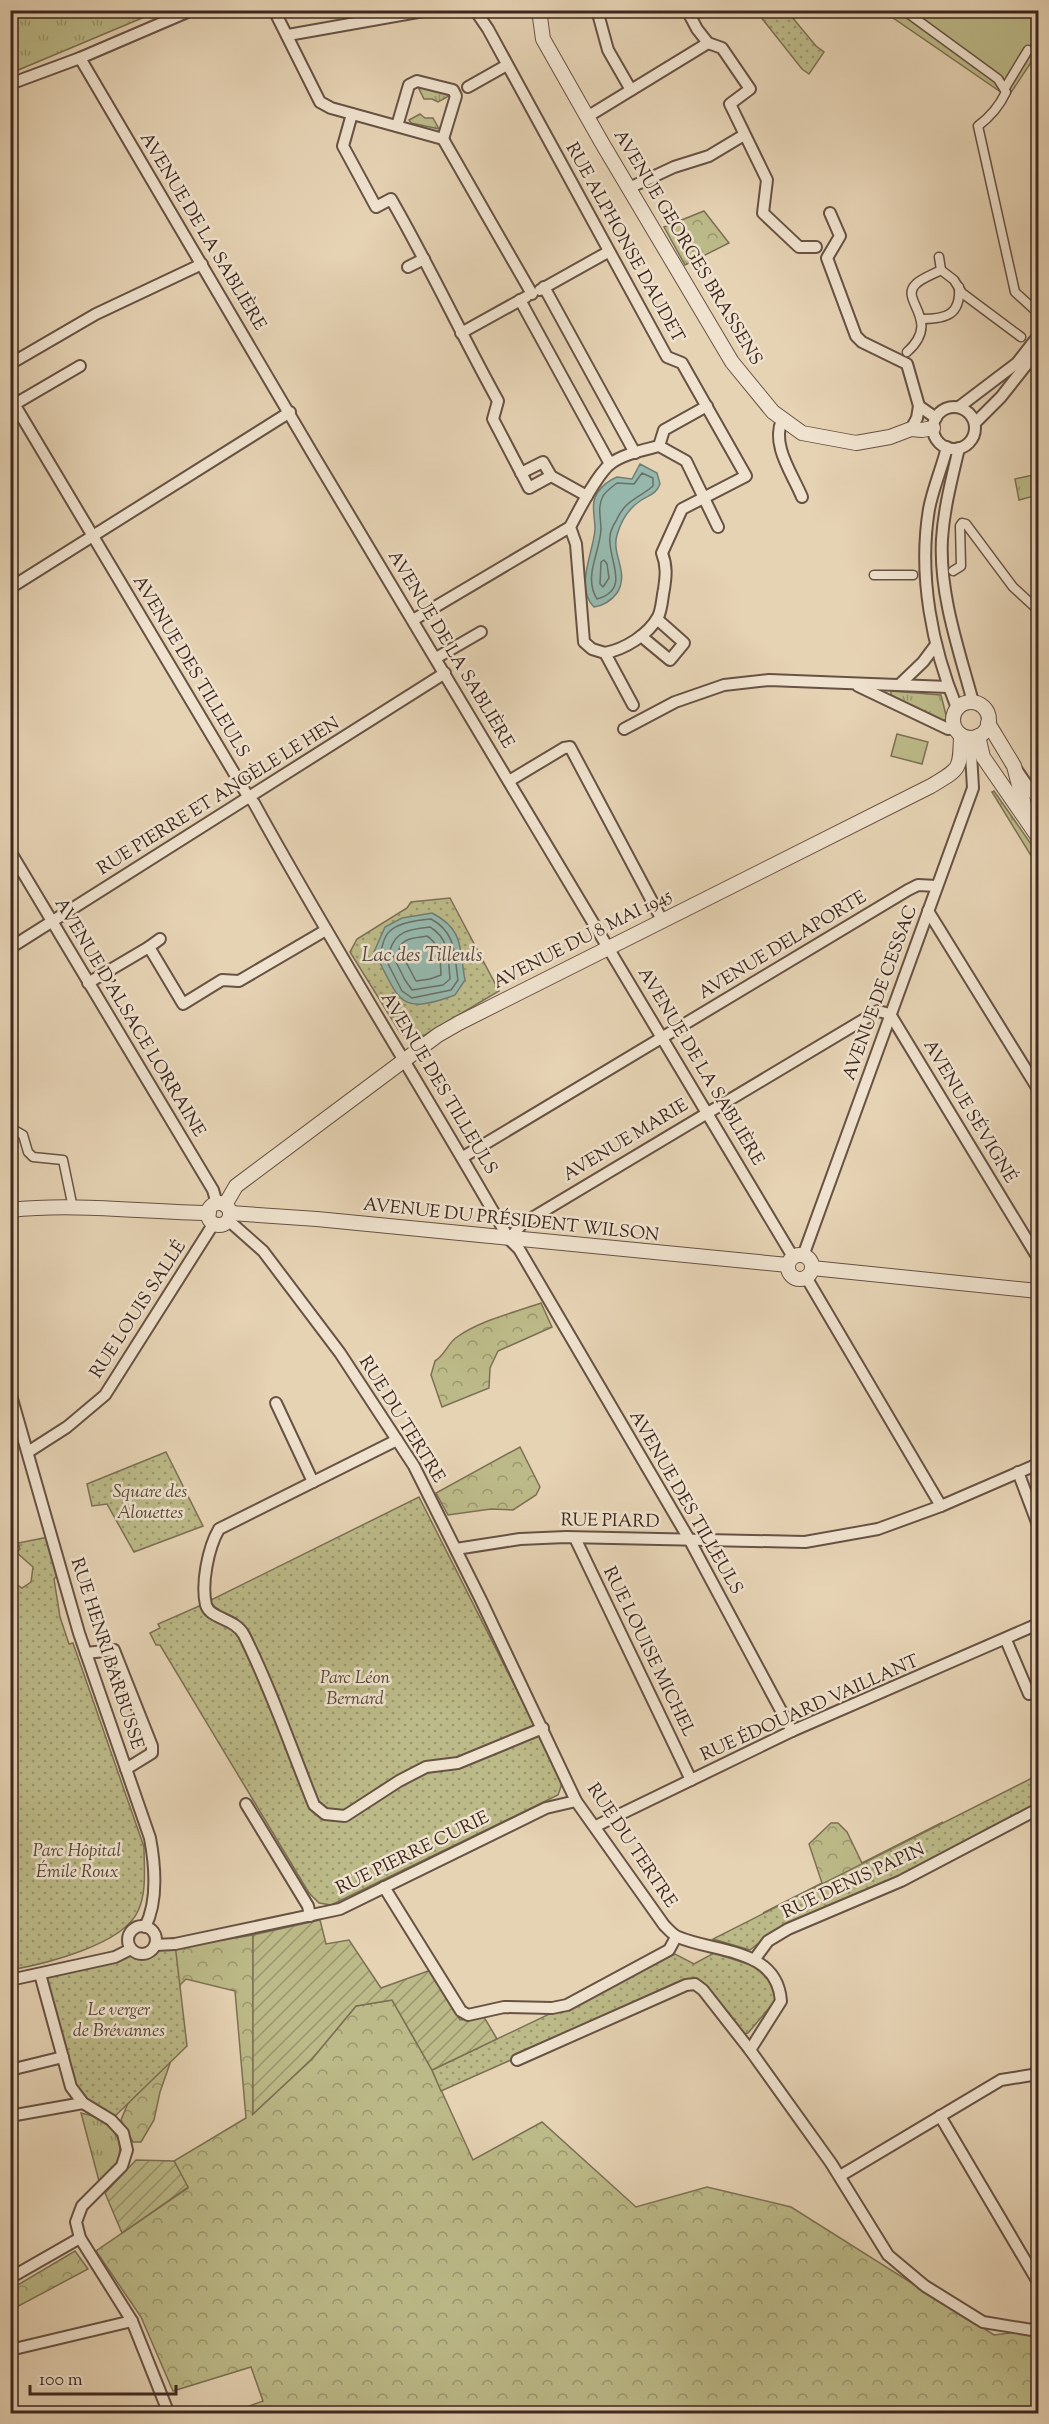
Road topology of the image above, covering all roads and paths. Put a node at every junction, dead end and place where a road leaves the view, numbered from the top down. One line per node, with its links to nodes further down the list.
1 (192, 10): 12 (street)
2 (274, 10): 9 (street)
3 (429, 10): 9 (street)
4 (475, 10): 13 (street, RUE ALPHONSE DAUDET)
5 (538, 10): 19 (street, AVENUE GEORGES BRASSENS)
6 (597, 10): 16 (street)
7 (687, 10): 10 (street)
8 (905, 11): 15 (street)
9 (288, 35): 18 (street)
10 (708, 43): 16 (street); 21 (street)
11 (1028, 50): 15 (street)
12 (80, 58): 14 (street); 29 (street, AVENUE DE LA SABLIÈRE)
13 (507, 65): 17 (street); 26 (street, RUE ALPHONSE DAUDET)
14 (10, 84)
15 (1005, 88): 36 (street)
16 (631, 90): 19 (street)
17 (461, 91): 20 (street); 22 (street)
18 (352, 114): 20 (street); 28 (street)
19 (587, 117): 23 (street, AVENUE GEORGES BRASSENS)
20 (397, 126): 22 (street)
21 (744, 135): 23 (street); 25 (street)
22 (443, 139): 34 (street)
23 (629, 188): 50 (street, AVENUE GEORGES BRASSENS)
24 (830, 213): 47 (street)
25 (816, 247)
26 (608, 252): 32 (street); 46 (street, RUE ALPHONSE DAUDET)
27 (939, 257): 31 (street)
28 (424, 259): 30 (street); 38 (street)
29 (202, 264): 43 (street); 49 (street, AVENUE DE LA SABLIÈRE)
30 (408, 267)
31 (941, 270): 33 (street); 37 (street)
32 (544, 287): 34 (street); 57 (street)
33 (959, 287): 37 (street); 40 (street)
34 (532, 294): 35 (street)
35 (520, 300): 38 (street); 58 (street)
36 (1038, 314)
37 (922, 319): 42 (street)
38 (461, 333): 59 (street)
39 (1038, 336): 48 (street)
40 (1021, 337)
41 (1038, 350): 52 (street)
42 (907, 352)
43 (10, 364)
44 (80, 366): 45 (street)
45 (13, 401): 66 (street, AVENUE DES TILLEULS)
46 (707, 406): 54 (street); 62 (street, RUE ALPHONSE DAUDET)
47 (918, 406): 51 (street); 53 (street)
48 (959, 407): 51 (street); 52 (street)
49 (290, 412): 66 (street); 73 (street, AVENUE DE LA SABLIÈRE)
50 (782, 420): 53 (street, AVENUE GEORGES BRASSENS); 63 (street)
51 (934, 423): 53 (street, AVENUE GEORGES BRASSENS); 55 (street)
52 (975, 423): 56 (street)
53 (911, 429)
54 (659, 446): 57 (street); 62 (street)
55 (947, 447): 56 (street); 76 (street)
56 (959, 448): 83 (street)
57 (635, 453): 58 (street)
58 (610, 464): 61 (street)
59 (520, 470): 60 (street); 60 (street)
60 (551, 477): 61 (street)
61 (587, 496): 64 (street)
62 (705, 497): 65 (street); 72 (street)
63 (802, 497)
64 (570, 527): 73 (street); 77 (street)
65 (718, 527)
66 (93, 536): 70 (street); 91 (street, AVENUE DES TILLEULS)
67 (953, 571): 71 (street)
68 (913, 574): 69 (street)
69 (874, 575)
70 (10, 588)
71 (1038, 609)
72 (657, 619): 75 (street); 75 (street)
73 (413, 620): 78 (street, AVENUE DE LA SABLIÈRE)
74 (481, 632): 78 (street)
75 (640, 636): 77 (street)
76 (935, 646): 81 (street); 82 (street)
77 (605, 653): 84 (street)
78 (436, 658): 79 (street, AVENUE DE LA SABLIÈRE)
79 (445, 673): 90 (street, AVENUE DE LA SABLIÈRE); 91 (street, RUE PIERRE ET ANGÈLE LE HEN)
80 (855, 685): 81 (street); 87 (street); 88 (street)
81 (899, 685): 82 (street)
82 (948, 687): 85 (street)
83 (973, 702): 85 (street); 86 (street)
84 (633, 705)
85 (957, 708): 88 (street)
86 (988, 723): 88 (street); 89 (street)
87 (624, 729)
88 (966, 734): 93 (street); 95 (street, AVENUE DE CESSAC); 97 (street, AVENUE DU 8 MAI 1945)
89 (1014, 766): 92 (street); 93 (street)
90 (509, 781): 97 (street); 102 (street, AVENUE DE LA SABLIÈRE)
91 (250, 799): 98 (street, RUE PIERRE ET ANGÈLE LE HEN); 99 (street, AVENUE DES TILLEULS)
92 (1038, 801)
93 (1034, 832)
94 (10, 851): 98 (street, AVENUE D'ALSACE LORRAINE)
95 (937, 886): 96 (street, AVENUE DE CESSAC); 108 (street, AVENUE DELAPORTE)
96 (928, 911): 107 (street, AVENUE DE CESSAC); 110 (street)
97 (662, 921): 102 (street, AVENUE DU 8 MAI 1945)
98 (52, 922): 103 (street, RUE PIERRE ET ANGÈLE LE HEN); 104 (street, AVENUE D'ALSACE LORRAINE)
99 (326, 930): 105 (street); 109 (street, AVENUE DES TILLEULS)
100 (160, 939): 101 (street)
101 (149, 946): 104 (street); 105 (street)
102 (609, 947): 108 (street, AVENUE DE LA SABLIÈRE); 109 (street, AVENUE DU 8 MAI 1945)
103 (10, 948)
104 (88, 983): 116 (street, AVENUE D'ALSACE LORRAINE)
105 (183, 1004): 106 (street)
106 (172, 1011)
107 (890, 1014): 111 (street, AVENUE MARIE); 118 (street, AVENUE SÉVIGNÉ); 119 (street, AVENUE DE CESSAC)
108 (663, 1038): 111 (street, AVENUE DE LA SABLIÈRE); 113 (street, AVENUE DELAPORTE)
109 (405, 1060): 113 (street, AVENUE DES TILLEULS); 116 (street, AVENUE DU 8 MAI 1945)
110 (1038, 1089)
111 (707, 1111): 117 (street, AVENUE MARIE); 119 (street, AVENUE DE LA SABLIÈRE)
112 (10, 1132): 114 (street)
113 (463, 1156): 117 (street, AVENUE DES TILLEULS)
114 (73, 1208): 115 (street, AVENUE DU PRÉSIDENT WILSON); 116 (street, AVENUE DU PRÉSIDENT WILSON)
115 (10, 1210)
116 (220, 1213): 117 (street, AVENUE DU PRÉSIDENT WILSON); 124 (street, RUE DU TERTRE); 125 (street, RUE LOUIS SALLÉ)
117 (509, 1239): 119 (street, AVENUE DU PRÉSIDENT WILSON); 132 (street, AVENUE DES TILLEULS)
118 (1038, 1258)
119 (795, 1259): 120 (street); 120 (street)
120 (809, 1273): 121 (street); 129 (street)
121 (1038, 1290)
122 (10, 1392): 125 (street, RUE HENRI BARBUSSE)
123 (276, 1403): 128 (street)
124 (397, 1440): 128 (street); 133 (street, RUE DU TERTRE)
125 (28, 1452): 136 (street, RUE HENRI BARBUSSE)
126 (1038, 1464): 127 (street, RUE PIARD)
127 (1018, 1472): 129 (street, RUE PIARD); 130 (street)
128 (313, 1482): 138 (street)
129 (941, 1506): 132 (street, RUE PIARD)
130 (1038, 1525)
131 (575, 1538): 132 (street, RUE PIARD); 133 (street, RUE PIARD); 141 (street, RUE LOUISE MICHEL)
132 (689, 1539): 139 (street, AVENUE DES TILLEULS)
133 (456, 1549): 138 (street, RUE DU TERTRE)
134 (1038, 1624): 135 (street, RUE ÉDOUARD VAILLANT)
135 (1006, 1640): 137 (street); 139 (street, RUE ÉDOUARD VAILLANT)
136 (86, 1653): 140 (street, RUE HENRI BARBUSSE); 140 (street)
137 (1038, 1690)
138 (543, 1728): 142 (street, RUE DU TERTRE)
139 (792, 1731): 141 (street, RUE ÉDOUARD VAILLANT)
140 (126, 1768): 148 (street, RUE HENRI BARBUSSE)
141 (691, 1780): 145 (street, RUE ÉDOUARD VAILLANT)
142 (576, 1801): 145 (street, RUE DU TERTRE); 146 (street, RUE PIERRE CURIE)
143 (246, 1804): 147 (street)
144 (1038, 1809): 152 (street, RUE DENIS PAPIN)
145 (596, 1827): 149 (street, RUE DU TERTRE)
146 (384, 1887): 147 (street, RUE PIERRE CURIE); 149 (street)
147 (310, 1916): 150 (street, RUE PIERRE CURIE)
148 (145, 1927): 150 (street); 151 (street)
149 (676, 1937): 152 (street)
150 (155, 1945): 151 (street)
151 (131, 1949): 153 (street)
152 (754, 1960): 155 (street)
153 (40, 1974): 154 (street); 156 (street)
154 (10, 1980)
155 (750, 2050): 157 (street); 163 (street)
156 (63, 2057): 158 (street); 160 (street)
157 (517, 2060)
158 (10, 2070)
159 (1038, 2074): 162 (street)
160 (83, 2103): 161 (street); 164 (street)
161 (10, 2116)
162 (940, 2116): 163 (street); 166 (street)
163 (840, 2176): 168 (street)
164 (80, 2238): 165 (street); 167 (street)
165 (10, 2278)
166 (1038, 2282)
167 (132, 2321): 169 (street); 170 (street)
168 (1038, 2331)
169 (10, 2350)
170 (170, 2414)

